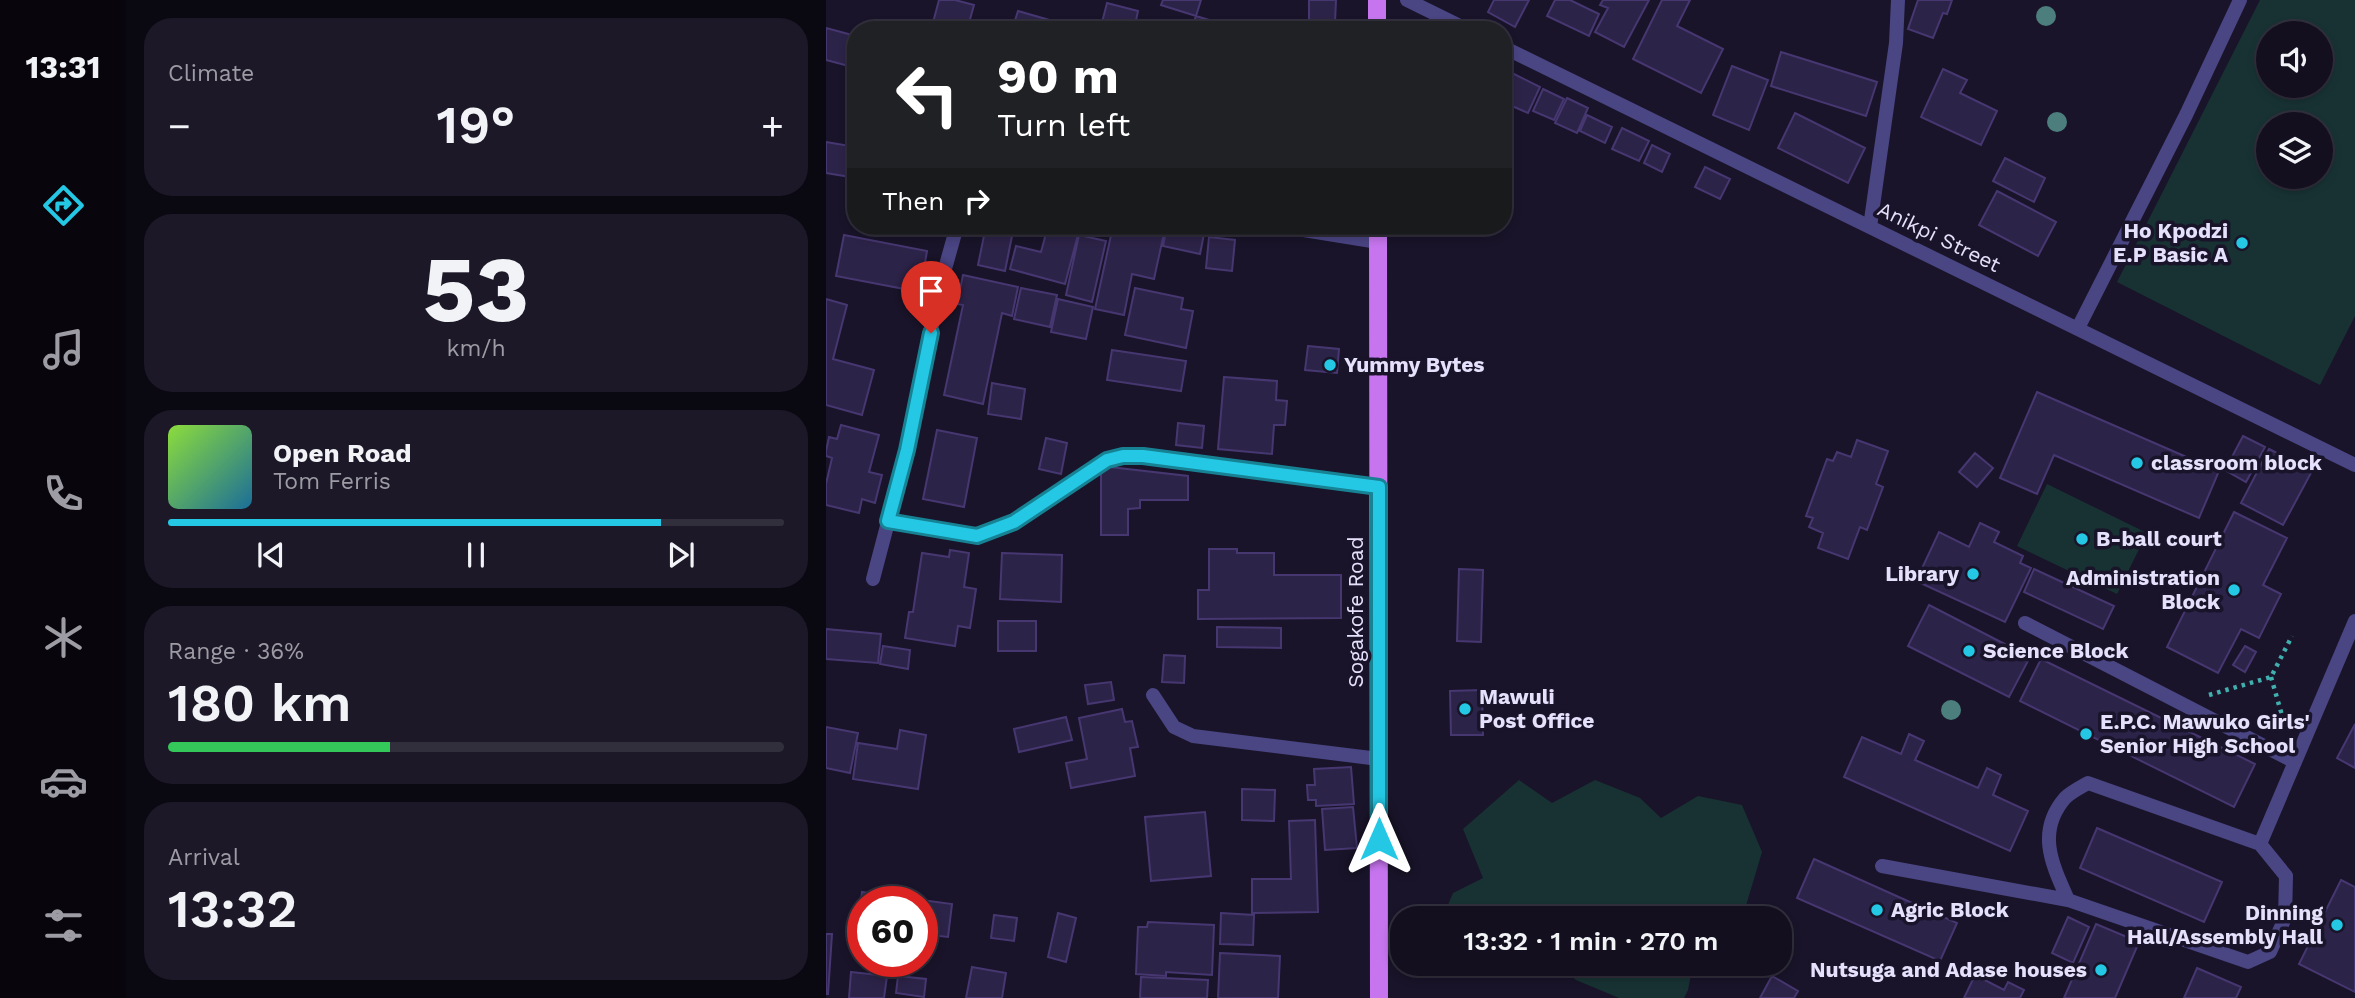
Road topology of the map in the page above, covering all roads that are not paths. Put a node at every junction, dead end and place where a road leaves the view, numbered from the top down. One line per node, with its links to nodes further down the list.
1 (1377, 0): 5 (main road)
2 (1407, 0): 6 (street)
3 (1898, 0): 8 (street)
4 (2240, 0): 11 (street)
5 (1377, 21)
6 (1450, 21)
7 (1512, 51): 8 (street, Anikpi Street)
8 (1870, 227): 11 (street, Anikpi Street)
9 (954, 235): 14 (street)
10 (1378, 235): 13 (main road, Sogakofe Road)
11 (2078, 328): 12 (street, Anikpi Street)
12 (2355, 465)
13 (1379, 487): 14 (street); 19 (main road, Sogakofe Road)
14 (888, 521): 15 (street)
15 (873, 579)
16 (2355, 621): 20 (street)
17 (2025, 623): 20 (street)
18 (1153, 695): 19 (street)
19 (1379, 759): 24 (main road, Sogakofe Road)
20 (2295, 762): 21 (street)
21 (2260, 844): 23 (street); 23 (street)
22 (1882, 866): 23 (street)
23 (2068, 900)
24 (1379, 998)

